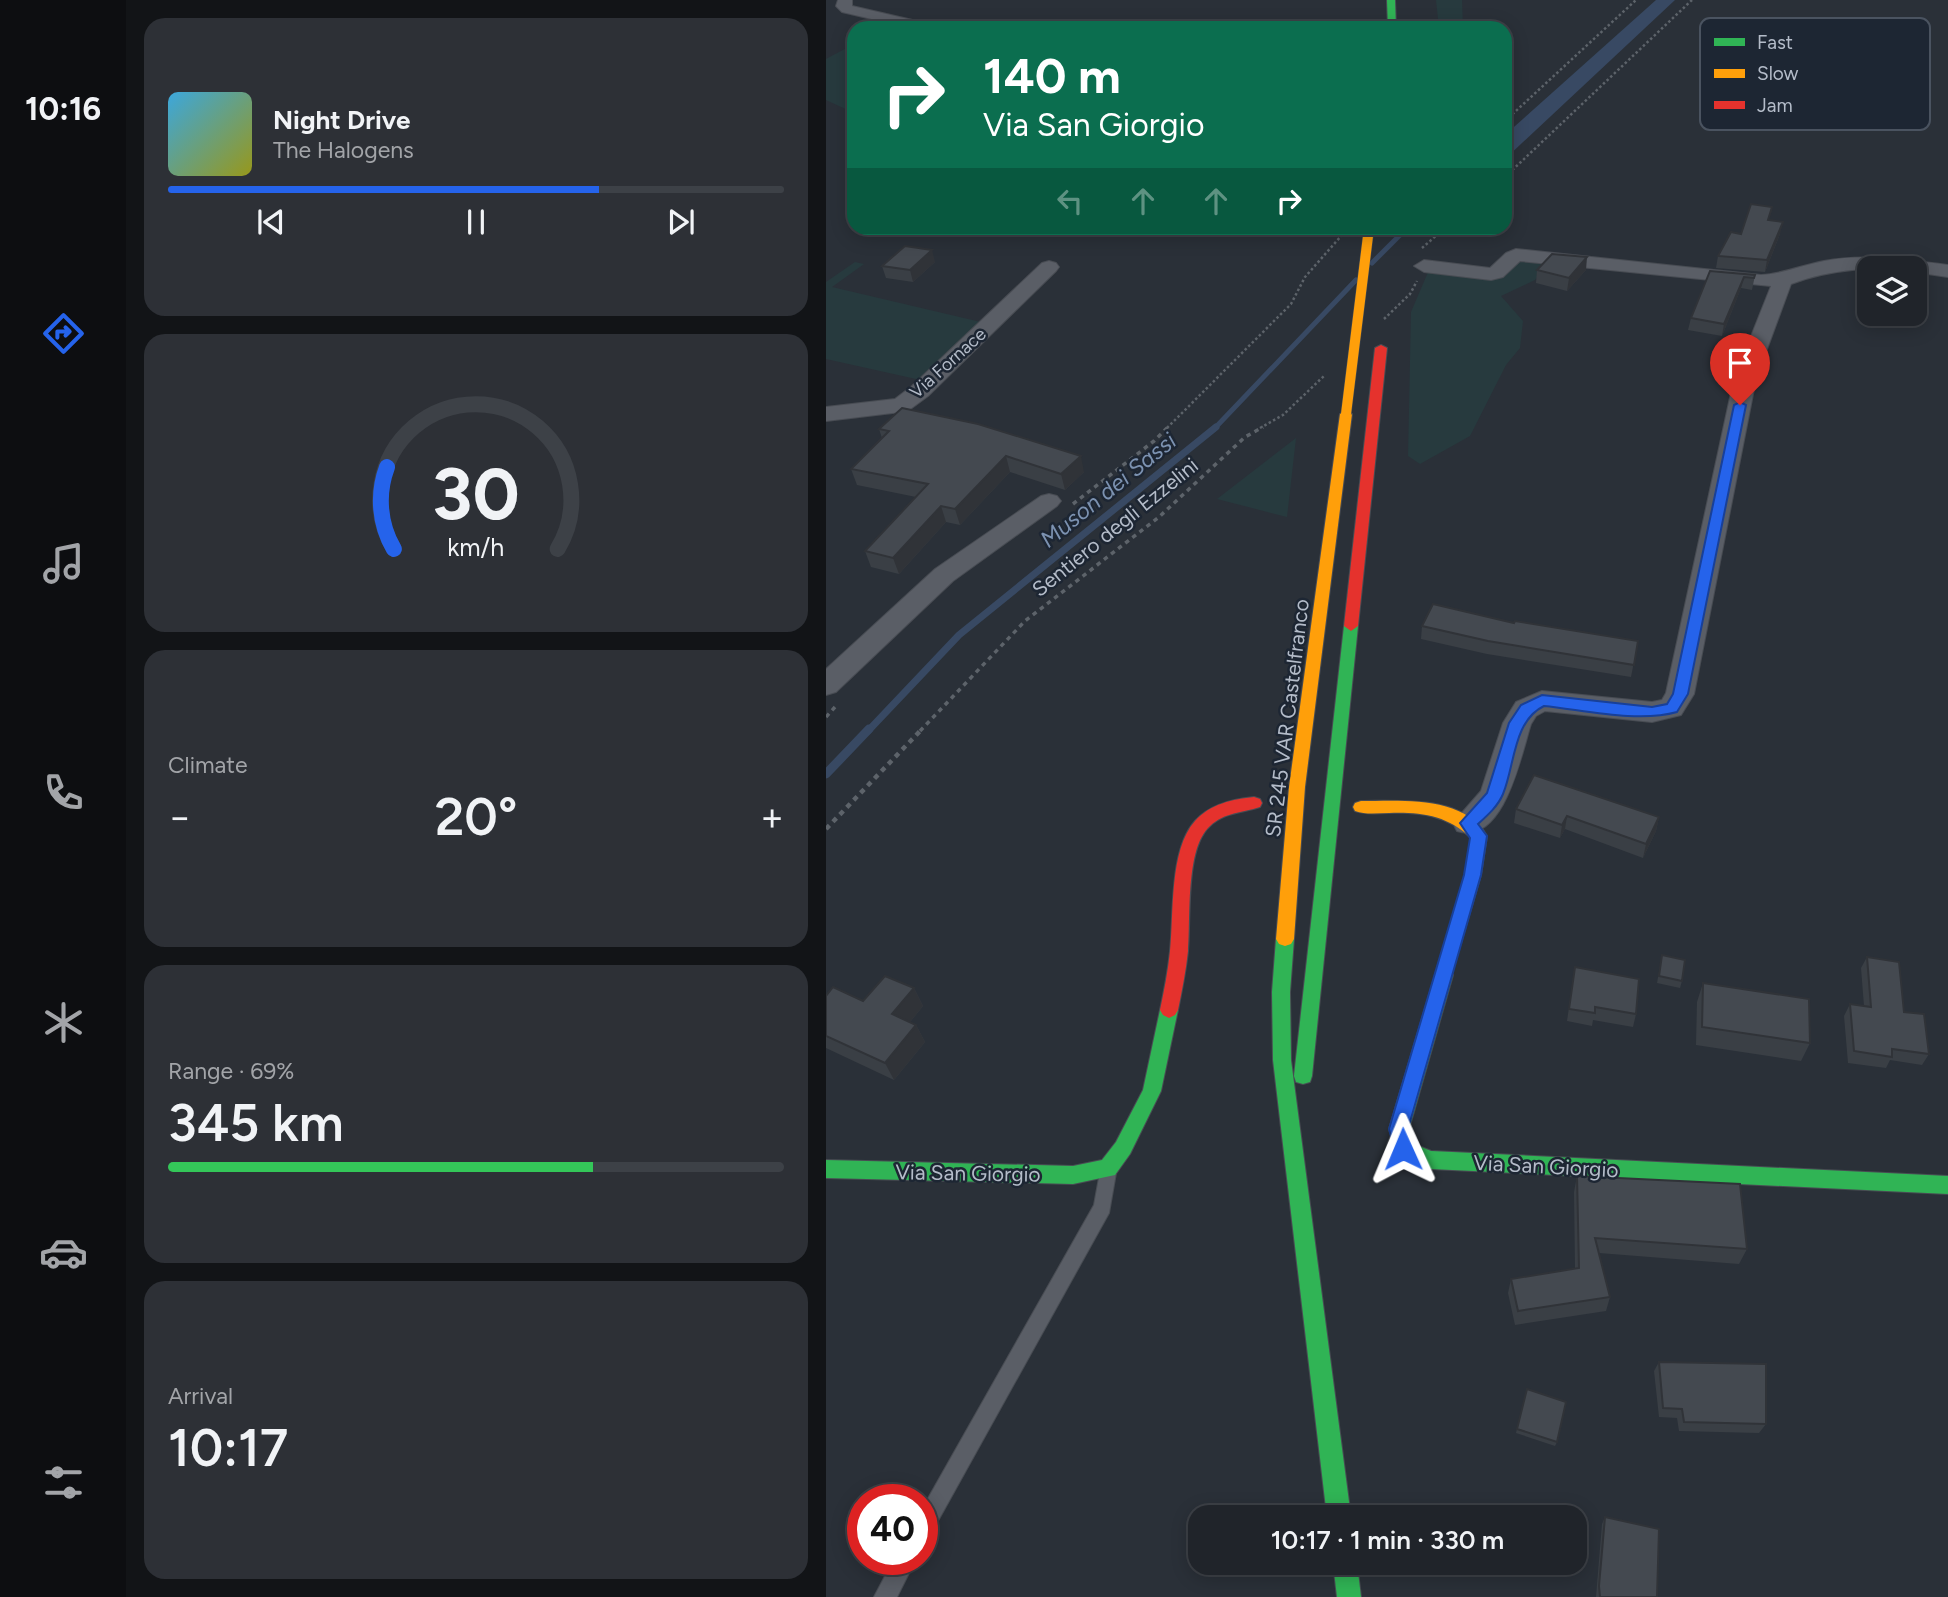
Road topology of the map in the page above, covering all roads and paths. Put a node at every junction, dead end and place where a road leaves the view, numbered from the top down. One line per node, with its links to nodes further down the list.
1 (845, 0): 5 (street)
2 (1391, 0): 6 (main road)
3 (1636, 0): 7 (path)
4 (1692, 0): 8 (path)
5 (899, 21)
6 (1392, 21)
7 (1512, 115)
8 (1512, 170)
9 (1343, 235): 19 (path, Sentiero degli Ezzelini)
10 (1368, 235): 29 (main road, SR 245 VAR Castelfranco, bridge)
11 (1437, 235): 12 (path)
12 (1424, 266): 15 (street); 16 (path)
13 (1049, 267): 18 (street, Via Fornace)
14 (1948, 271): 15 (street)
15 (1783, 280): 24 (street)
16 (1382, 335): 29 (main road, SR 245 VAR Castelfranco)
17 (1331, 369): 25 (path, Sentiero degli Ezzelini)
18 (826, 414)
19 (1061, 503): 20 (street)
20 (832, 694): 21 (path)
21 (826, 716)
22 (1254, 803): 26 (main road)
23 (1361, 807): 24 (main road)
24 (1468, 823): 28 (main road, Via San Giorgio)
25 (826, 829)
26 (1108, 1168): 27 (main road, Via San Giorgio); 30 (lane)
27 (826, 1169)
28 (1948, 1185)
29 (1302, 1215): 31 (main road, SR 245 VAR Castelfranco)
30 (938, 1501)
31 (1338, 1505)
32 (897, 1575): 34 (lane)
33 (1346, 1575): 35 (main road)
34 (885, 1597)
35 (1349, 1597)

